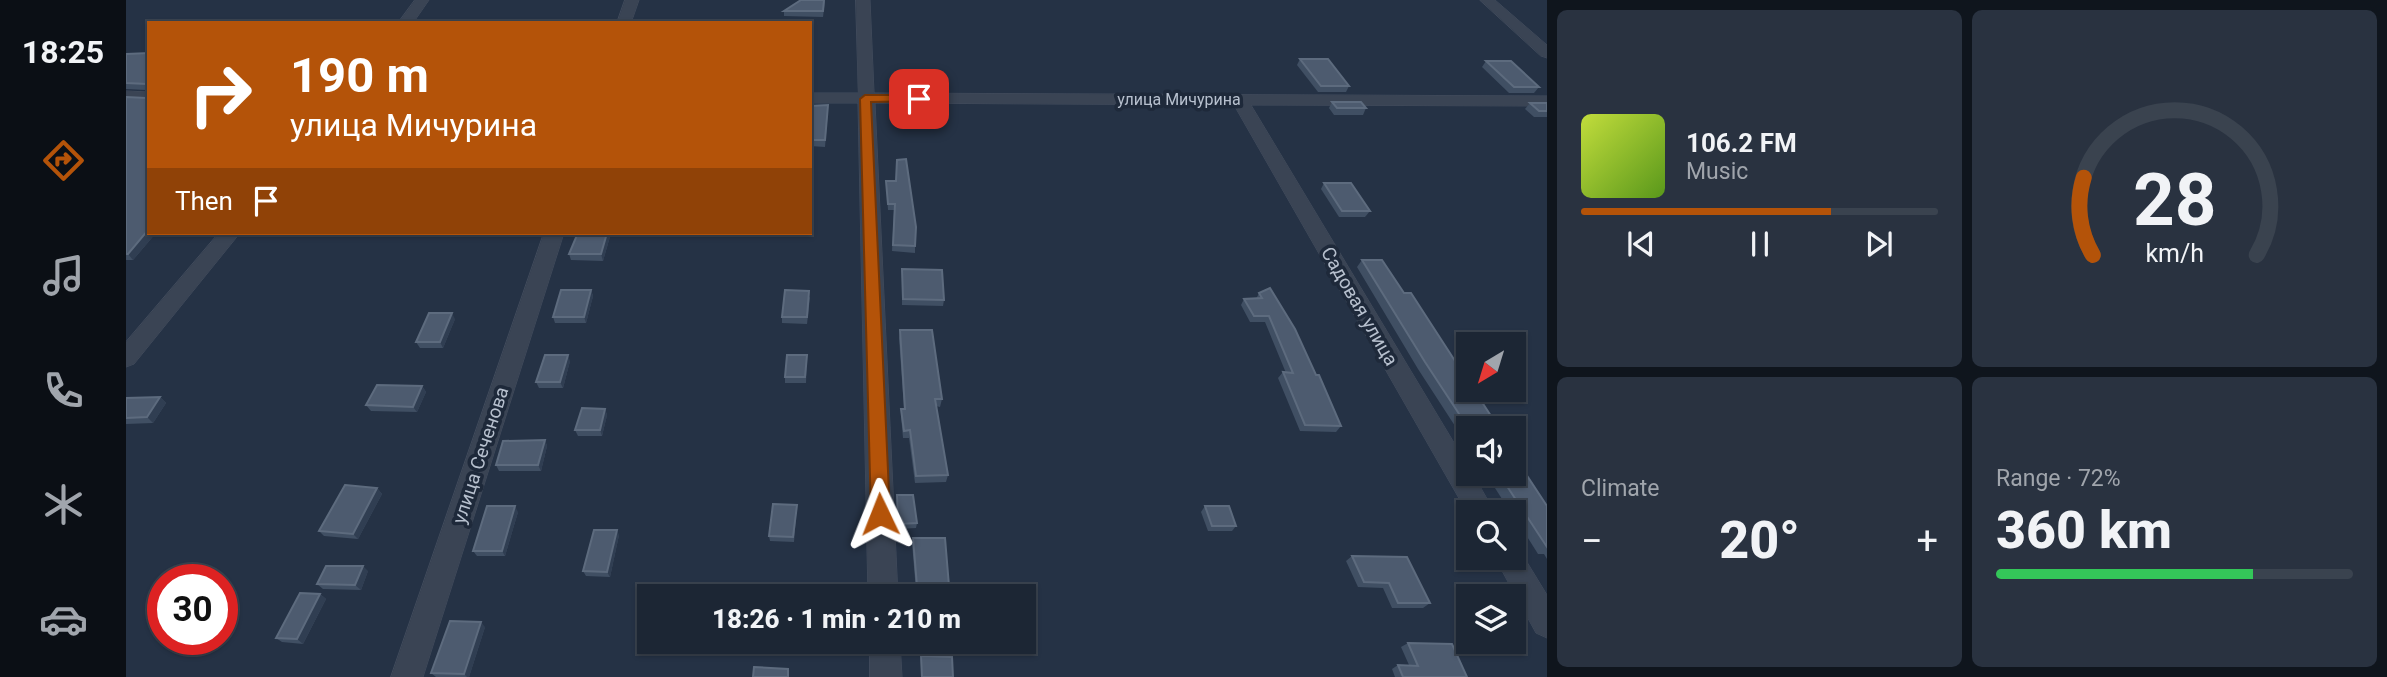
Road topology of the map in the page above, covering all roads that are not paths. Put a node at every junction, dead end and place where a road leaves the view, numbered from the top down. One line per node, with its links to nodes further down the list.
1 (422, 0): 5 (street)
2 (632, 0): 6 (street)
3 (863, 0): 11 (street)
4 (1487, 0): 7 (street)
5 (406, 21)
6 (625, 21)
7 (1547, 53)
8 (126, 96): 9 (street)
9 (147, 97)
10 (812, 98): 11 (street, улица Мичурина)
11 (865, 99): 12 (street, улица Мичурина); 19 (street)
12 (1239, 99): 13 (street, улица Мичурина); 17 (street, Садовая улица)
13 (1547, 101)
14 (228, 235): 16 (street)
15 (553, 235): 22 (street, улица Сеченова)
16 (126, 358)
17 (1474, 500)
18 (1516, 570): 20 (street)
19 (883, 584)
20 (1547, 623)
21 (885, 654): 23 (street)
22 (407, 677)
23 (886, 677)

